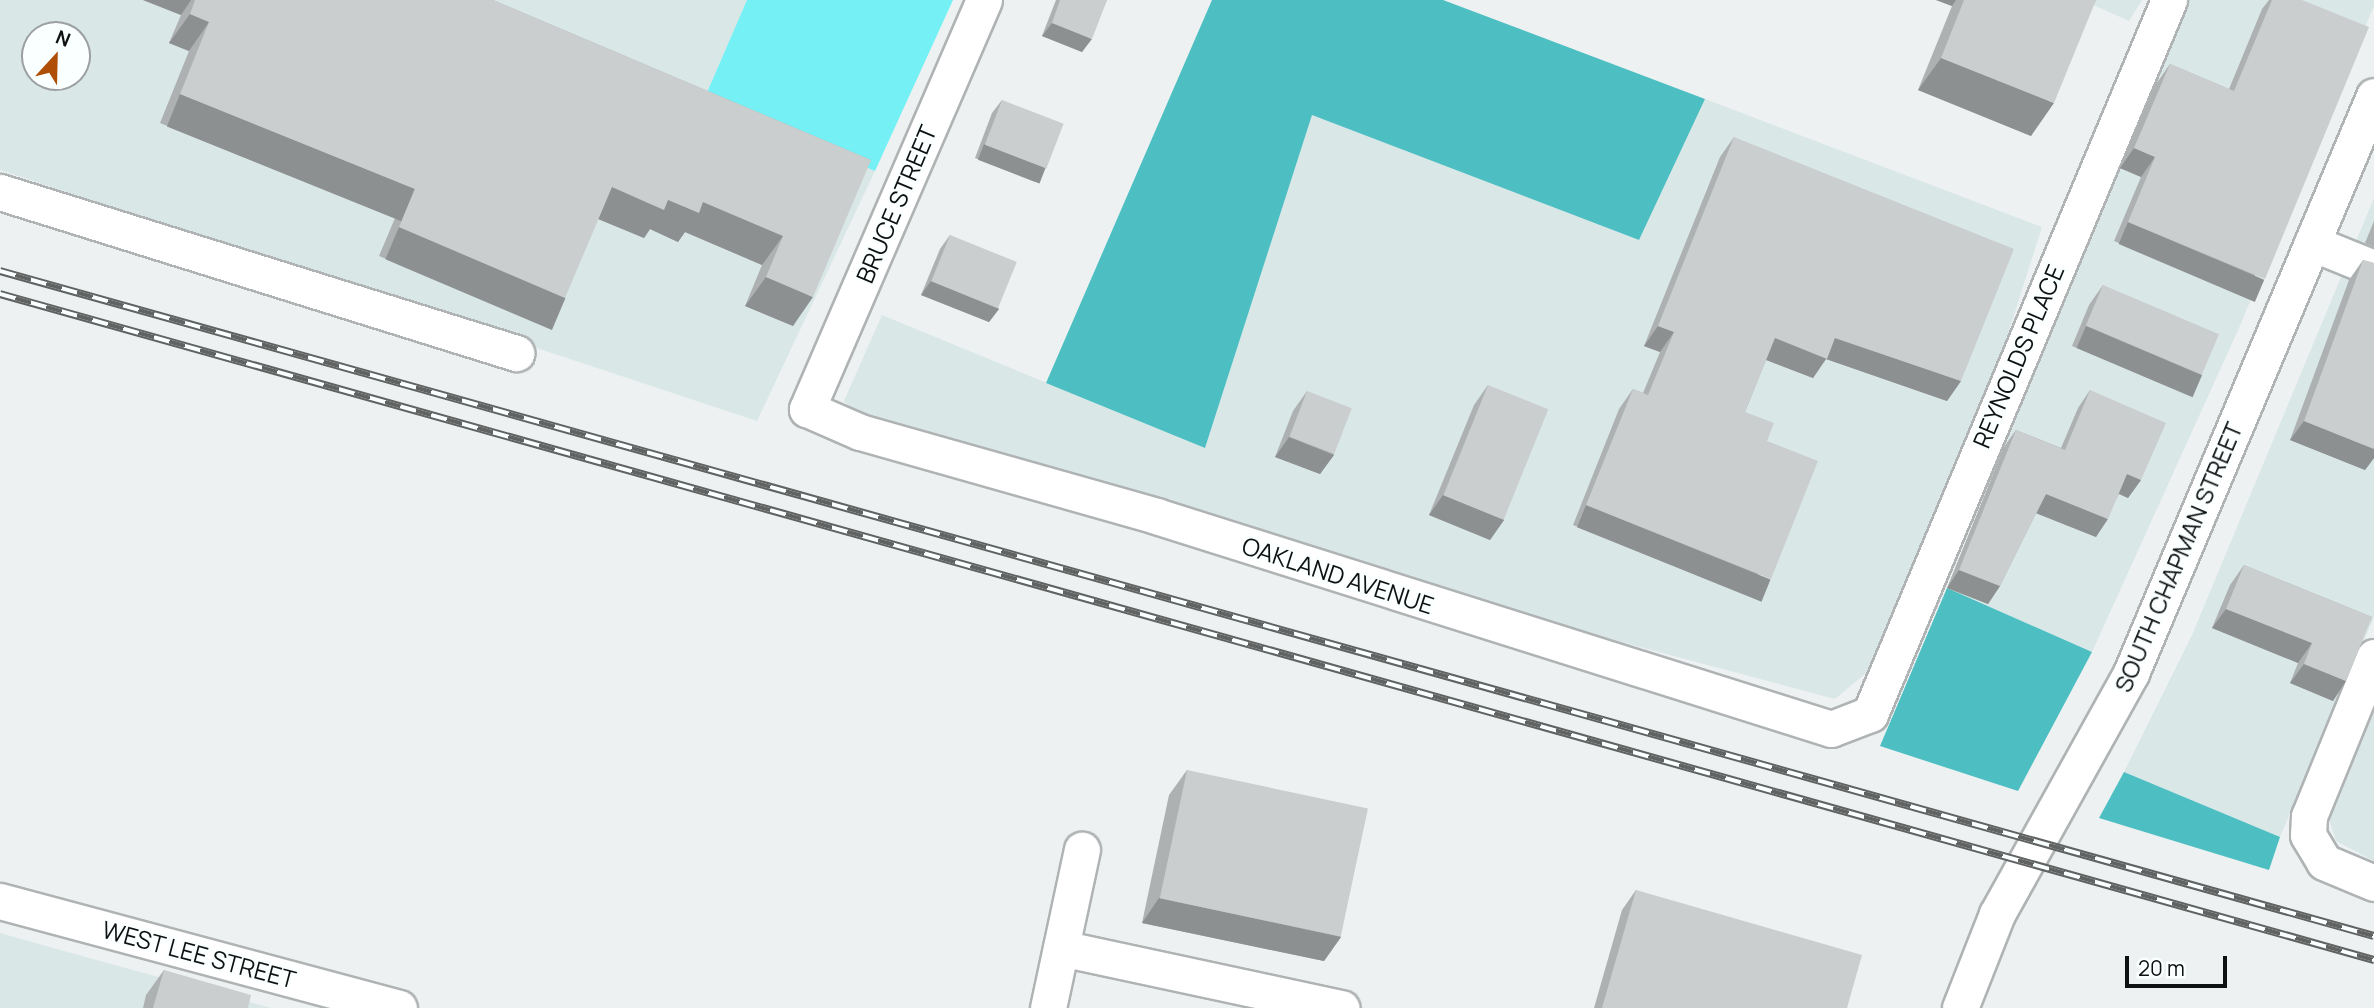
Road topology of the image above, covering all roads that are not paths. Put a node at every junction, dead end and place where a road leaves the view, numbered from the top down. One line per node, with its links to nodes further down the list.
1 (984, 0): 8 (street, BRUCE STREET)
2 (2169, 0): 10 (street, REYNOLDS PLACE)
3 (2374, 96): 5 (street, SOUTH CHAPMAN STREET)
4 (0, 192): 7 (street)
5 (2312, 243): 6 (street); 18 (street, SOUTH CHAPMAN STREET)
6 (2374, 268)
7 (516, 353)
8 (807, 409): 10 (street, OAKLAND AVENUE)
9 (2374, 657): 12 (street)
10 (1870, 714)
11 (1082, 850): 14 (street)
12 (2374, 883)
13 (0, 901): 15 (street, WEST LEE STREET)
14 (1061, 948): 16 (street); 17 (street)
15 (399, 1008)
16 (1048, 1008)
17 (1342, 1008)
18 (1960, 1008)

